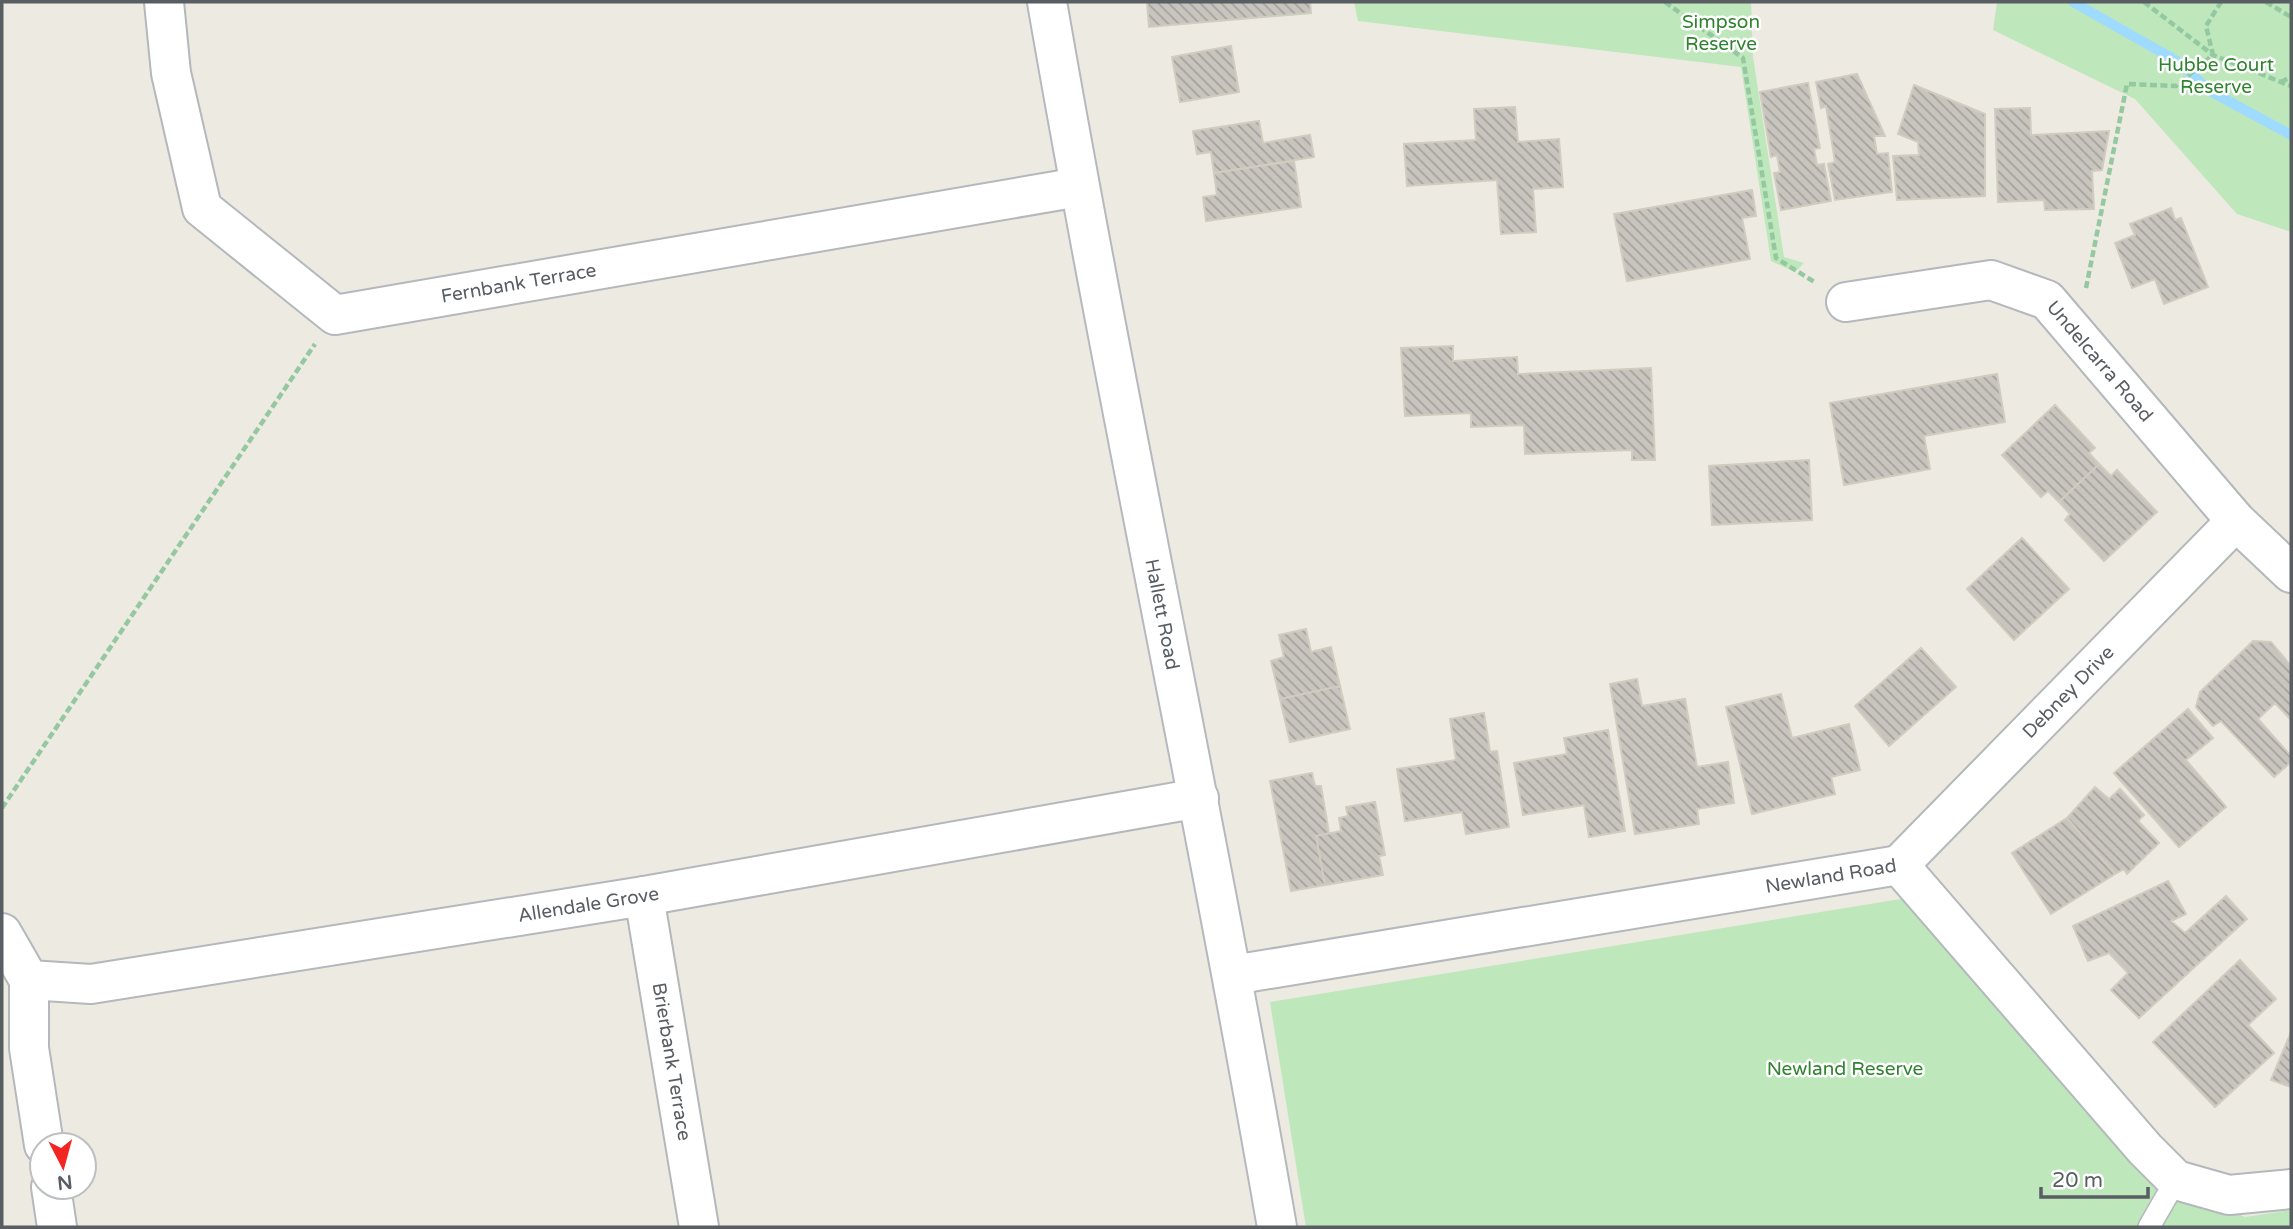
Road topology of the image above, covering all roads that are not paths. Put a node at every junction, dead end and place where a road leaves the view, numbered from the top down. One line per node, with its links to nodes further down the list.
1 (164, 2): 3 (street, Fernbank Terrace)
2 (1047, 2): 3 (street, Hallett Road)
3 (1079, 187): 7 (street, Hallett Road)
4 (1846, 302): 5 (street, Undelcarra Road)
5 (2236, 521): 6 (street, Undelcarra Road); 8 (street, Debney Drive)
6 (2291, 573)
7 (1199, 799): 9 (street, Allendale Grove); 11 (street, Hallett Road)
8 (1899, 865): 11 (street, Newland Road); 14 (street, Newland Road)
9 (644, 896): 12 (street, Allendale Grove); 18 (street, Brierbank Terrace)
10 (2, 933): 12 (street)
11 (1233, 975): 19 (street, Hallett Road)
12 (29, 980): 13 (street)
13 (42, 1131)
14 (2176, 1180): 15 (street, Newland Road); 20 (lane)
15 (2291, 1189)
16 (53, 1201): 17 (street)
17 (57, 1227)
18 (699, 1227)
19 (1277, 1227)
20 (2149, 1227)

